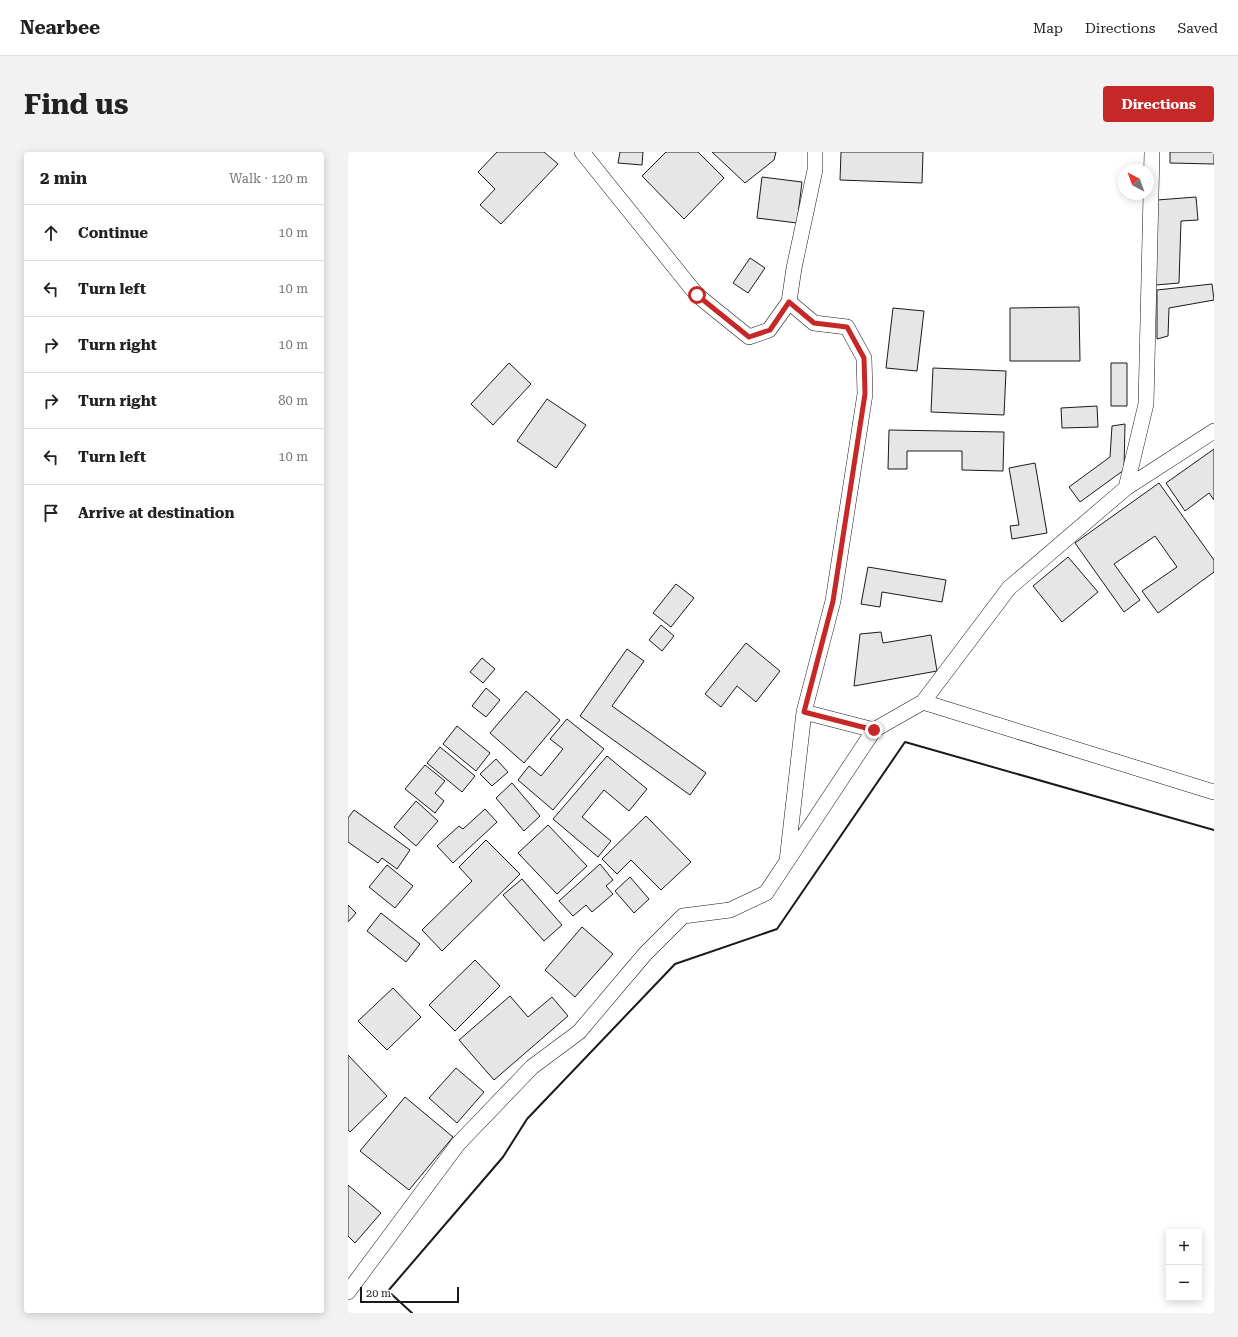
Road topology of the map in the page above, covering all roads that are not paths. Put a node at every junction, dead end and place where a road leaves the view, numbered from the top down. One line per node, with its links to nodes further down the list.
1 (582, 152): 4 (lane)
2 (816, 152): 4 (lane)
3 (1152, 152): 6 (lane)
4 (789, 302): 8 (lane)
5 (1214, 431): 6 (lane)
6 (1126, 488): 7 (lane)
7 (923, 702): 9 (lane); 10 (lane)
8 (804, 712): 9 (lane); 11 (lane)
9 (874, 730): 11 (lane)
10 (1214, 792)
11 (787, 864): 12 (lane)
12 (348, 1292)

